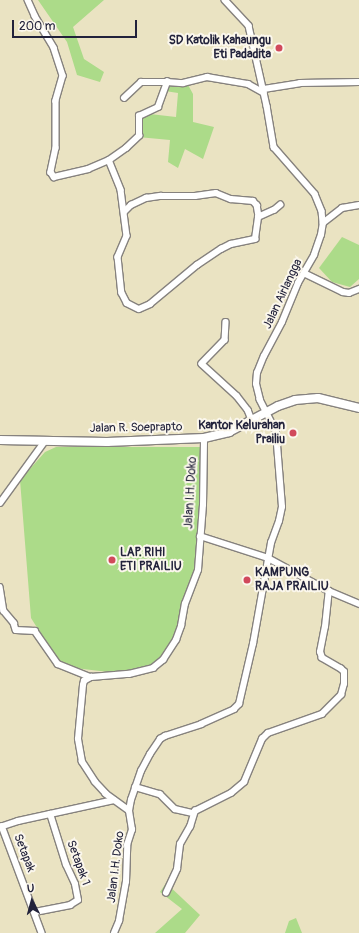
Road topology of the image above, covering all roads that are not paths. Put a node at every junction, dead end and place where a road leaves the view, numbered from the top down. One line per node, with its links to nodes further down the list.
1 (28, 0): 7 (street)
2 (225, 0): 5 (street)
3 (167, 82): 5 (street); 6 (street); 7 (street)
4 (359, 82): 5 (street)
5 (264, 91): 12 (street)
6 (124, 98)
7 (109, 160): 10 (street)
8 (280, 205): 11 (street)
9 (359, 205): 12 (street)
10 (124, 212): 11 (street); 11 (street)
11 (259, 216)
12 (323, 223): 13 (street, Jalan Airlangga)
13 (304, 273): 14 (street); 17 (street, Jalan Airlangga)
14 (359, 289)
15 (226, 322): 18 (street)
16 (359, 408): 17 (highway, Jalan R. Soeprapto)
17 (266, 412): 18 (highway, Jalan R. Soeprapto); 24 (street, Jalan Airlangga)
18 (252, 420): 19 (highway, Jalan R. Soeprapto)
19 (204, 438): 21 (highway, Jalan R. Soeprapto); 23 (street, Jalan I.H. Doko)
20 (0, 440): 21 (highway, Jalan R. Soeprapto)
21 (45, 441): 22 (street)
22 (0, 503)
23 (200, 536): 24 (street); 28 (street, Jalan I.H. Doko)
24 (268, 558): 26 (street); 29 (street, Jalan Airlangga)
25 (0, 587): 28 (street)
26 (329, 591): 27 (street); 32 (street)
27 (359, 604)
28 (92, 677): 30 (street)
29 (135, 787): 31 (street); 32 (street)
30 (114, 800): 31 (street); 33 (street)
31 (129, 811): 38 (street, Jalan I.H. Doko)
32 (193, 813): 35 (street)
33 (50, 814): 34 (street); 36 (street, Setapak 1)
34 (1, 826): 36 (street, Setapak)
35 (166, 892)
36 (35, 912): 37 (street, Setapak)
37 (42, 933)
38 (114, 933)

